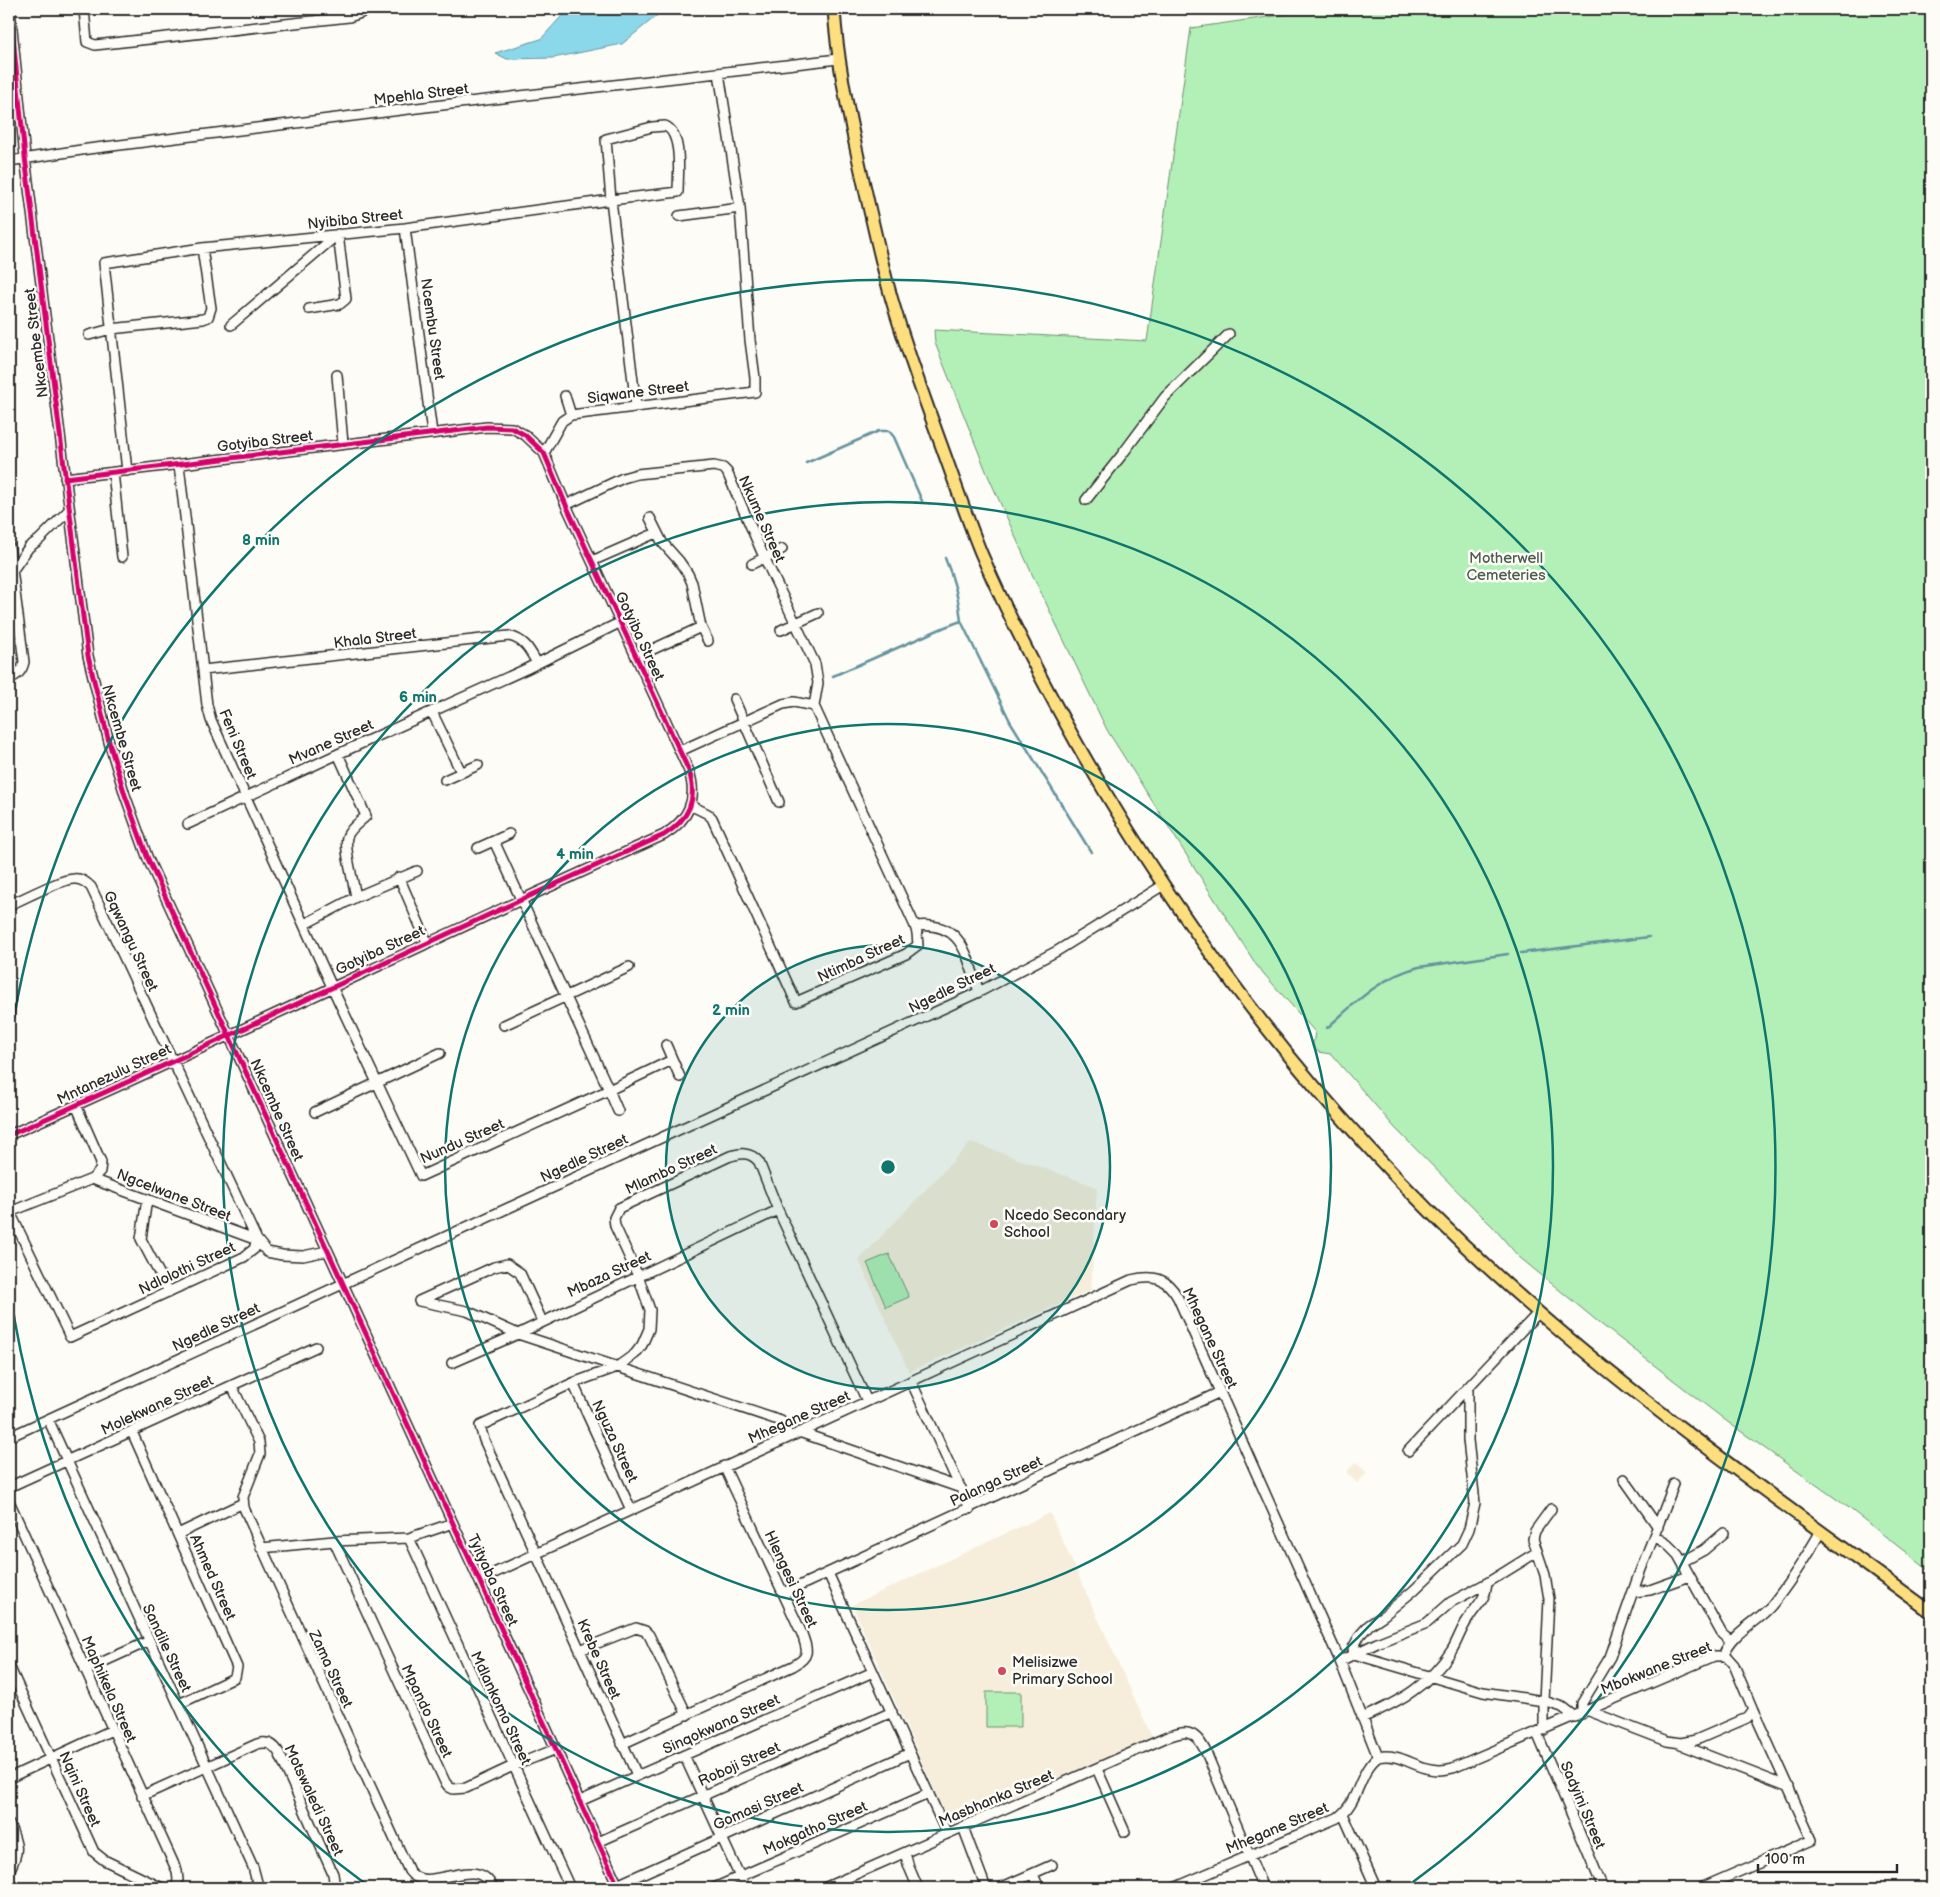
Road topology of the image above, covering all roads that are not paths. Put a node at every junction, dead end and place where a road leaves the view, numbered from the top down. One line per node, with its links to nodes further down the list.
1 (10, 9): 5 (street, Nkcembe Street)
2 (84, 9): 3 (street)
3 (366, 9)
4 (834, 9): 6 (main road)
5 (12, 59): 8 (street, Nkcembe Street)
6 (838, 59): 7 (street, Mpehla Street); 73 (main road)
7 (719, 73): 8 (street, Mpehla Street); 11 (street)
8 (26, 157): 9 (street, Mpehla Street); 31 (street, Nkcembe Street)
9 (9, 161)
10 (612, 200): 10 (street, Nyibiba Street); 13 (street, Nyibiba Street); 23 (street)
11 (740, 208): 12 (street); 23 (street, Siqwane Street)
12 (680, 216)
13 (405, 228): 14 (street, Nyibiba Street); 25 (street, Ncembu Street)
14 (338, 234): 15 (street, Nyibiba Street); 16 (street); 17 (street)
15 (202, 248): 18 (street, Nyibiba Street); 18 (street)
16 (310, 309)
17 (231, 325)
18 (111, 329): 20 (street); 29 (street, Nyibiba Street)
19 (1229, 334): 32 (street)
20 (89, 335)
21 (338, 375): 26 (street)
22 (565, 396): 24 (street)
23 (636, 406): 24 (street, Siqwane Street)
24 (570, 416): 27 (street, Siqwane Street)
25 (432, 433): 26 (street, Gotyiba Street); 27 (street, Gotyiba Street)
26 (343, 444): 28 (street, Gotyiba Street)
27 (544, 452): 33 (street, Gotyiba Street)
28 (179, 465): 29 (street, Gotyiba Street); 53 (street, Feni Street)
29 (127, 471): 30 (street, Gotyiba Street)
30 (113, 472): 31 (street, Gotyiba Street); 39 (street)
31 (65, 478): 34 (street, Nkcembe Street)
32 (1086, 500)
33 (566, 505): 40 (street, Nkume Street); 41 (street, Gotyiba Street)
34 (69, 510): 43 (street); 85 (street, Nkcembe Street)
35 (650, 518): 36 (street)
36 (656, 533): 41 (street); 48 (street)
37 (9, 546): 43 (street)
38 (782, 549): 40 (street)
39 (122, 557)
40 (764, 557): 42 (street); 47 (street, Nkume Street)
41 (592, 561): 46 (street, Gotyiba Street)
42 (752, 564)
43 (12, 571): 44 (street)
44 (11, 591): 54 (street)
45 (818, 613): 47 (street)
46 (620, 622): 51 (street, Gotyiba Street); 52 (street, Mvane Street)
47 (796, 622): 49 (street); 56 (street, Nkume Street)
48 (701, 627): 50 (street); 51 (street)
49 (781, 630)
50 (708, 641)
51 (636, 657): 59 (street, Gotyiba Street)
52 (536, 663): 53 (street, Khala Street); 57 (street, Mvane Street)
53 (204, 670): 64 (street, Feni Street)
54 (9, 678)
55 (734, 699): 58 (street)
56 (814, 706): 58 (street); 78 (street, Ntimba Street)
57 (432, 712): 60 (street, Mvane Street); 62 (street)
58 (743, 722): 59 (street); 65 (street)
59 (680, 751): 66 (street, Gotyiba Street)
60 (338, 754): 64 (street, Mvane Street); 74 (street)
61 (478, 765): 62 (street)
62 (461, 772): 63 (street)
63 (445, 780)
64 (245, 797): 67 (street, Mvane Street); 77 (street, Feni Street)
65 (779, 802)
66 (690, 805): 75 (street, Gotyiba Street); 78 (street, Ntimba Street)
67 (188, 824)
68 (509, 834): 69 (street)
69 (494, 841): 70 (street); 75 (street)
70 (478, 848)
71 (417, 870): 72 (street)
72 (399, 878): 74 (street); 79 (street)
73 (1162, 886): 82 (street, Ngedle Street); 106 (main road)
74 (356, 897): 77 (street)
75 (521, 900): 79 (street, Gotyiba Street); 83 (street)
76 (9, 906): 89 (street, Gqwangu Street)
77 (305, 924): 81 (street, Feni Street)
78 (914, 926): 82 (street)
79 (427, 942): 81 (street, Gotyiba Street)
80 (629, 967): 83 (street)
81 (332, 987): 85 (street, Gotyiba Street); 91 (street, Nundu Street)
82 (979, 992): 104 (street, Ngedle Street)
83 (565, 996): 84 (street); 92 (street)
84 (504, 1025)
85 (229, 1035): 89 (street, Mntanezulu Street); 102 (street, Nkcembe Street)
86 (666, 1045): 88 (street)
87 (440, 1053): 91 (street)
88 (672, 1060): 90 (street); 92 (street, Nundu Street)
89 (171, 1062): 93 (street, Mntanezulu Street); 101 (street, Ndlolothi Street)
90 (680, 1077)
91 (376, 1082): 92 (street, Nundu Street); 95 (street)
92 (609, 1090): 94 (street)
93 (76, 1105): 96 (street, Mntanezulu Street); 97 (street)
94 (618, 1111)
95 (315, 1112)
96 (9, 1136)
97 (92, 1179): 98 (street, Ngcelwane Street); 100 (street, Ngcelwane Street)
98 (147, 1200): 101 (street, Ngcelwane Street); 105 (street)
99 (778, 1210): 103 (street, Mbaza Street); 103 (street, Mlambo Street); 117 (street, Mlambo Street)
100 (9, 1211): 105 (street, Ndlolothi Street)
101 (257, 1240): 102 (street, Ngcelwane Street); 105 (street, Ndlolothi Street)
102 (327, 1251): 104 (street, Nkcembe Street)
103 (638, 1276): 107 (street, Mbaza Street); 111 (street, Mlambo Street)
104 (342, 1284): 118 (street, Ngedle Street); 135 (street, Tyityaba Street)
105 (169, 1292)
106 (1538, 1312): 115 (street); 137 (main road)
107 (542, 1321): 108 (street, Mbaza Street); 108 (street)
108 (518, 1334): 110 (street, Mbaza Street); 111 (street)
109 (316, 1347): 114 (street, Molekwane Street)
110 (452, 1364)
111 (617, 1366): 113 (street, Mlambo Street); 122 (street)
112 (911, 1381): 116 (street, Mhegane Street); 117 (street, Mhegane Street); 129 (street)
113 (573, 1383): 134 (street, Nguza Street); 145 (street, Mlambo Street)
114 (232, 1386): 119 (street, Molekwane Street); 131 (street)
115 (1468, 1387): 123 (street); 157 (street)
116 (1220, 1392): 132 (street, Palanga Street); 159 (street, Mhegane Street)
117 (867, 1401): 120 (street, Mhegane Street)
118 (48, 1419): 121 (street, Ngedle Street); 124 (street, Sandile Street)
119 (132, 1432): 124 (street, Molekwane Street); 139 (street, Ahmed Street)
120 (799, 1432): 122 (street, Mhegane Street); 129 (street)
121 (9, 1437)
122 (789, 1437): 125 (street, Mhegane Street)
123 (1408, 1451)
124 (66, 1461): 128 (street, Molekwane Street); 154 (street, Sandile Street)
125 (724, 1466): 134 (street, Mhegane Street); 152 (street, Hlengesi Street)
126 (1624, 1480): 136 (street)
127 (1674, 1484): 136 (street)
128 (9, 1487)
129 (961, 1488): 132 (street)
130 (9, 1501): 161 (street, Maphikela Street)
131 (243, 1503): 139 (street); 143 (street, Zama Street)
132 (970, 1509): 147 (street, Palanga Street)
133 (1551, 1509): 144 (street)
134 (631, 1510): 145 (street, Mhegane Street)
135 (453, 1523): 141 (street); 149 (street, Tyityaba Street)
136 (1658, 1527): 140 (street)
137 (1821, 1531): 153 (main road); 155 (street)
138 (1724, 1533): 146 (street)
139 (178, 1534): 165 (street, Ahmed Street)
140 (1654, 1536): 146 (street); 151 (street)
141 (409, 1538): 142 (street); 180 (street, Mdlankomo Street)
142 (334, 1541): 143 (street); 180 (street, Mpando Street)
143 (261, 1548): 203 (street, Zama Street)
144 (1537, 1552): 150 (street); 164 (street)
145 (536, 1553): 149 (street, Mhegane Street); 156 (street, Krebe Street)
146 (1682, 1562): 148 (street)
147 (828, 1573): 152 (street, Palanga Street); 162 (street)
148 (1689, 1576): 151 (street); 155 (street)
149 (479, 1580): 175 (street, Tyityaba Street)
150 (1487, 1583): 157 (street); 163 (street)
151 (1633, 1592): 168 (street)
152 (784, 1593): 169 (street, Hlengesi Street)
153 (1931, 1612)
154 (149, 1641): 161 (street); 165 (street, Sandile Street)
155 (1730, 1641): 158 (street)
156 (580, 1650): 169 (street); 174 (street, Krebe Street)
157 (1354, 1654): 159 (street); 163 (street)
158 (1723, 1656): 166 (street, Mbokwane Street); 168 (street, Mbokwane Street)
159 (1340, 1661): 170 (street, Mhegane Street)
160 (9, 1666): 179 (street, Nqini Street)
161 (85, 1670): 171 (street, Maphikela Street)
162 (873, 1672): 167 (street); 177 (street, Sinqokwana Street)
163 (1432, 1677): 164 (street); 170 (street)
164 (1544, 1701): 168 (street); 172 (street)
165 (179, 1704): 181 (street, Sandile Street)
166 (1753, 1710): 173 (street); 185 (street, Mbokwane Street)
167 (892, 1712): 176 (street); 187 (street, Roboji Street)
168 (1582, 1714): 172 (street, Mbokwane Street); 173 (street)
169 (687, 1715): 174 (street, Hlengesi Street)
170 (1362, 1718): 178 (street, Mhegane Street)
171 (112, 1730): 179 (street); 188 (street, Maphikela Street)
172 (1540, 1732): 178 (street, Mbokwane Street); 221 (street, Sadyini Street)
173 (1676, 1743): 185 (street)
174 (622, 1744): 183 (street, Krebe Street)
175 (556, 1749): 180 (street, Mpando Street); 189 (street, Tyityaba Street)
176 (910, 1753): 186 (street); 195 (street, Gomasi Street)
177 (684, 1755): 183 (street, Sinqokwana Street); 187 (street)
178 (1378, 1757): 190 (street, Mhegane Street)
179 (52, 1759): 184 (street); 206 (street, Nqini Street)
180 (513, 1766): 211 (street, Mdlankomo Street)
181 (207, 1767): 188 (street, Motswaledi Street); 208 (street, Sandile Street); 209 (street, Motswaledi Street)
182 (1097, 1769): 192 (street, Masbhanka Street); 193 (street); 198 (street, Masbhanka Street)
183 (637, 1776): 189 (street, Sinqokwana Street)
184 (9, 1778)
185 (1789, 1787): 222 (street, Mbokwane Street)
186 (928, 1794): 194 (street); 202 (street, Mokgatho Street)
187 (703, 1795): 195 (street); 196 (street, Roboji Street)
188 (142, 1796): 207 (street, Maphikela Street)
189 (580, 1801): 196 (street, Tyityaba Street)
190 (1343, 1814): 198 (street, Mhegane Street); 205 (street)
191 (9, 1824): 200 (street)
192 (962, 1827): 194 (street, Masbhanka Street); 216 (street)
193 (1125, 1832)
194 (947, 1834): 197 (street, Masbhanka Street)
195 (722, 1838): 202 (street); 204 (street, Gomasi Street)
196 (598, 1842): 204 (street, Tyityaba Street)
197 (906, 1853): 214 (street, Masbhanka Street); 215 (street)
198 (1248, 1856): 219 (street, Mhegane Street); 220 (street)
199 (1052, 1865): 201 (street)
200 (9, 1871)
201 (1033, 1874): 217 (street); 218 (street)
202 (739, 1877): 212 (street, Mokgatho Street); 213 (street)
203 (412, 1885): 210 (street, Zama Street)
204 (618, 1887)
205 (1372, 1887)
206 (162, 1888)
207 (176, 1888)
208 (256, 1888)
209 (335, 1888)
210 (493, 1888)
211 (570, 1888)
212 (714, 1888)
213 (745, 1888)
214 (824, 1888)
215 (918, 1888)
216 (986, 1888)
217 (1000, 1888)
218 (1039, 1888)
219 (1174, 1888)
220 (1263, 1888)
221 (1603, 1888)
222 (1701, 1888)

